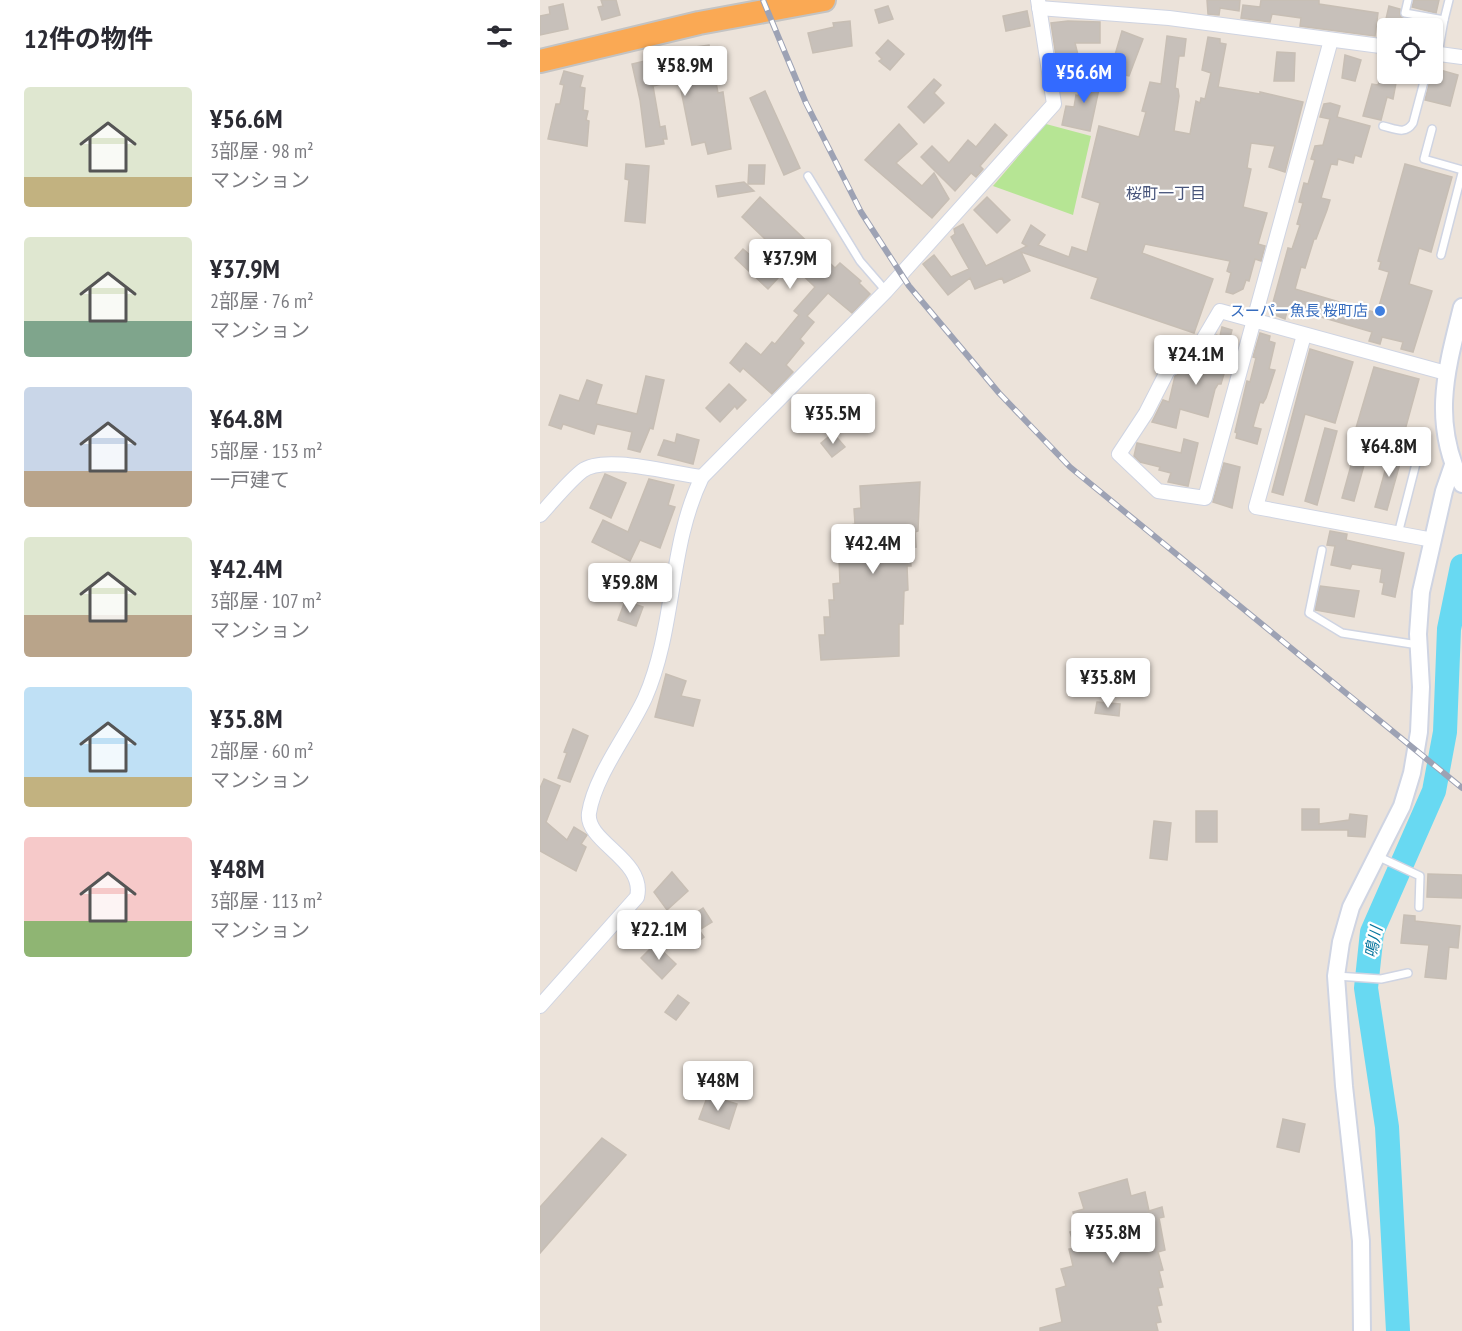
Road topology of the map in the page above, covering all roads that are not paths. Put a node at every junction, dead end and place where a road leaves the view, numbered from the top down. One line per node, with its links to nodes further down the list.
1 (824, 0): 11 (highway)
2 (1408, 0): 5 (lane)
3 (1449, 0): 5 (lane)
4 (1039, 4): 7 (street); 19 (street)
5 (1444, 20): 6 (lane)
6 (1443, 24)
7 (1331, 40): 8 (street); 21 (street)
8 (1377, 46)
9 (1443, 55): 10 (street)
10 (1462, 57)
11 (540, 61)
12 (1423, 84): 13 (lane)
13 (1383, 126)
14 (1432, 129): 15 (lane)
15 (1462, 172): 17 (lane)
16 (808, 176): 19 (lane)
17 (1461, 187): 18 (lane)
18 (1441, 255)
19 (886, 291): 26 (street)
20 (1462, 307): 23 (street)
21 (1253, 321): 21 (street); 22 (street)
22 (1304, 335): 23 (street); 29 (street)
23 (1446, 373): 25 (street)
24 (1421, 444): 29 (lane)
25 (1453, 465): 27 (street); 30 (street)
26 (702, 477): 28 (street); 37 (street)
27 (1462, 484)
28 (540, 515)
29 (1398, 534): 30 (street)
30 (1433, 540): 32 (street)
31 (1322, 550): 32 (lane)
32 (1418, 645): 33 (street)
33 (1377, 856): 34 (lane); 36 (street)
34 (1419, 907)
35 (1408, 973): 36 (lane)
36 (1336, 976): 38 (street)
37 (540, 1006)
38 (1362, 1331)

